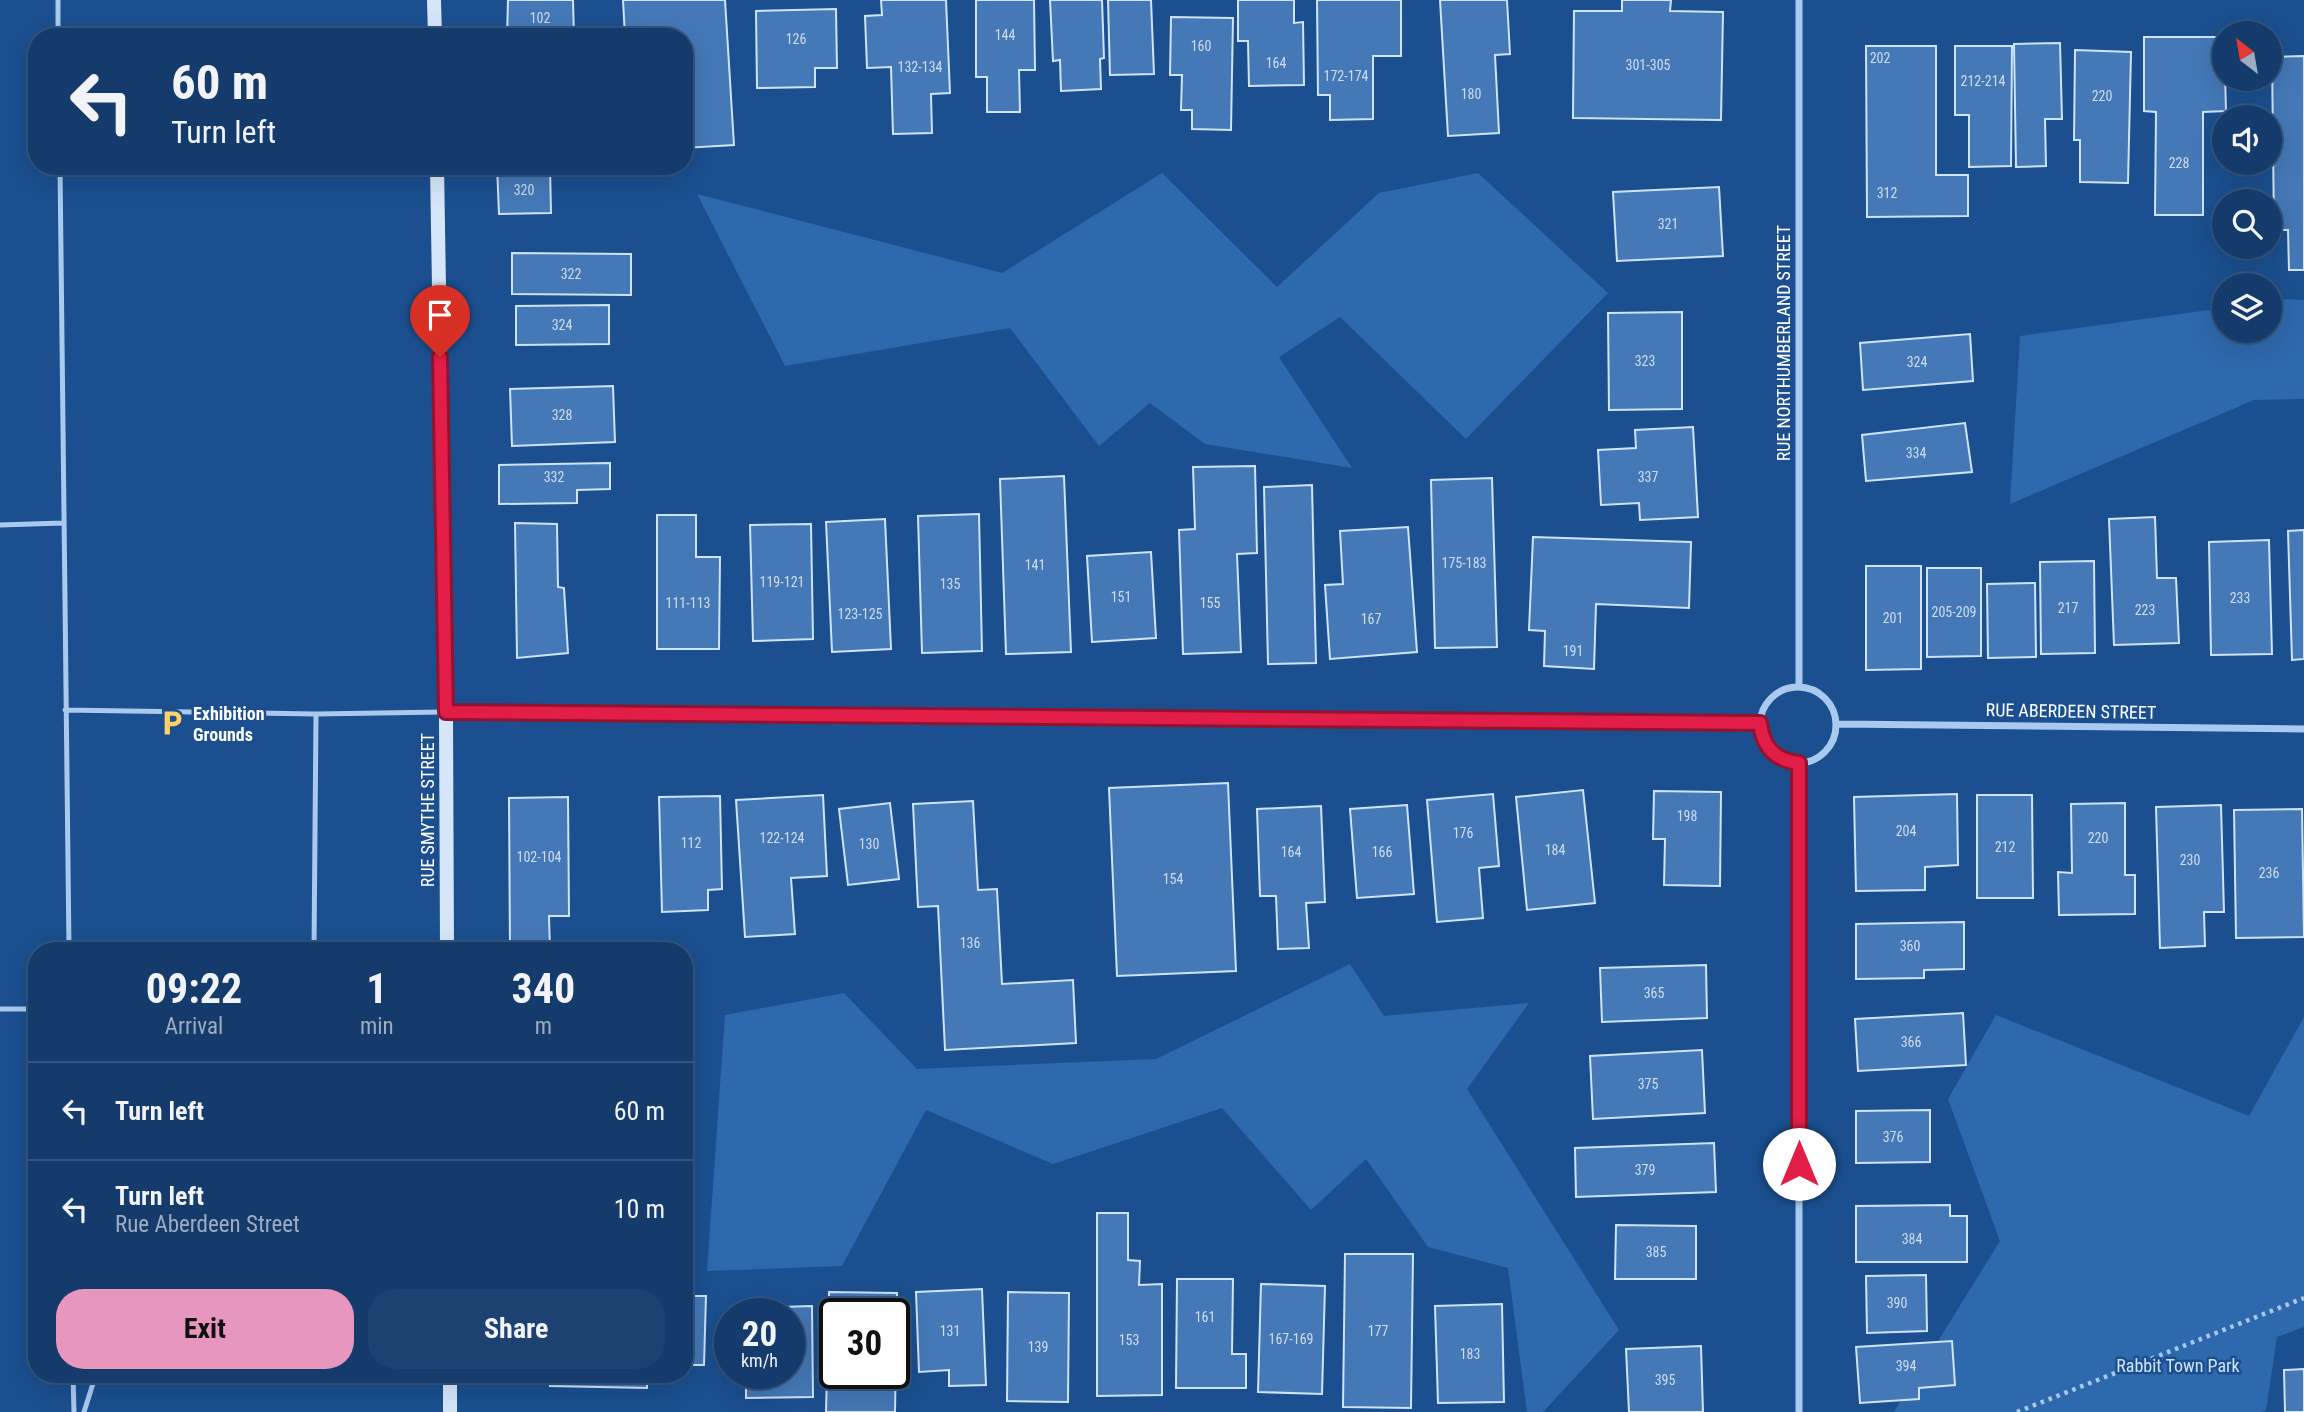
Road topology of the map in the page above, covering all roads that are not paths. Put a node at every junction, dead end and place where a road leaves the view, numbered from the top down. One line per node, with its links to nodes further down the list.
1 (58, 0): 4 (lane)
2 (434, 0): 5 (main road)
3 (1798, 0): 10 (street, RUE NORTHUMBERLAND STREET)
4 (58, 28)
5 (435, 28)
6 (60, 175): 8 (lane)
7 (437, 175): 12 (main road, RUE SMYTHE STREET)
8 (63, 523): 9 (lane); 11 (lane)
9 (0, 525)
10 (1800, 687): 14 (street); 15 (street)
11 (65, 710): 13 (lane); 18 (lane)
12 (446, 712): 13 (lane); 14 (street); 20 (main road, RUE SMYTHE STREET)
13 (316, 714): 19 (lane)
14 (1760, 723): 17 (street)
15 (1837, 724): 16 (street, RUE ABERDEEN STREET); 17 (street)
16 (2304, 729)
17 (1799, 763): 29 (street)
18 (69, 942)
19 (314, 942)
20 (447, 942)
21 (0, 1009): 22 (lane)
22 (28, 1009)
23 (73, 1383): 26 (lane)
24 (93, 1383): 27 (lane)
25 (450, 1383): 28 (main road)
26 (74, 1412)
27 (84, 1412)
28 (450, 1412)
29 (1799, 1412)

